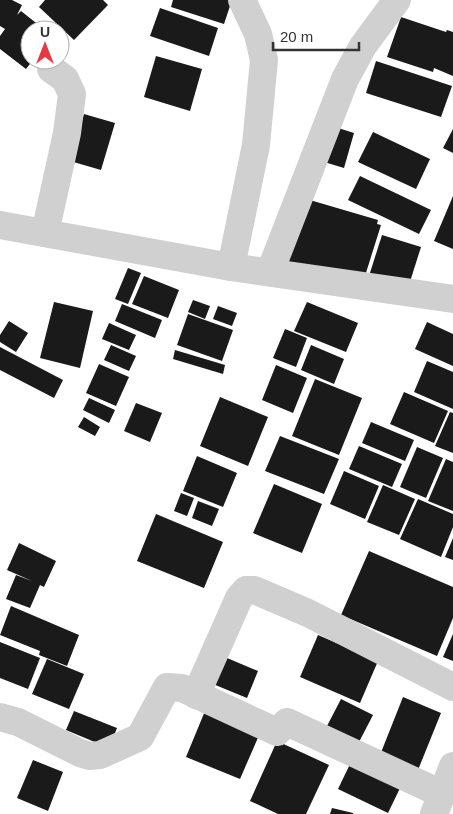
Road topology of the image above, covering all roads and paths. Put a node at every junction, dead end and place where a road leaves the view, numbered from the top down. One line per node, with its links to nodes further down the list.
1 (242, 0): 6 (street)
2 (398, 0): 7 (street)
3 (50, 70): 5 (street)
4 (0, 225): 5 (street)
5 (45, 234): 6 (street)
6 (231, 267): 7 (street)
7 (270, 272): 8 (street)
8 (453, 300)
9 (453, 687): 10 (street)
10 (196, 695): 11 (street); 13 (street)
11 (0, 717)
12 (453, 766): 13 (street)
13 (438, 804)

